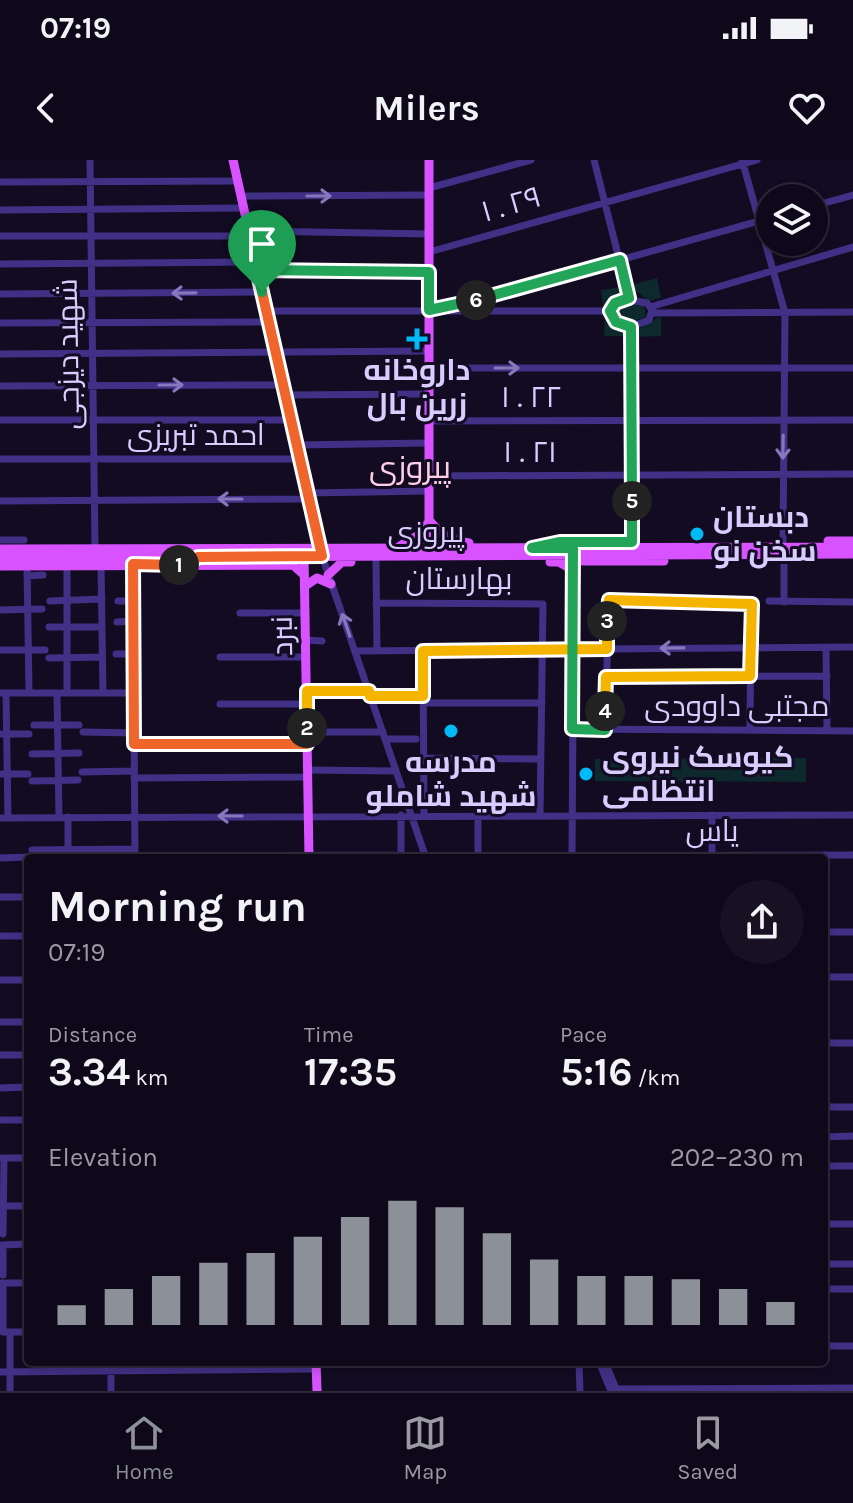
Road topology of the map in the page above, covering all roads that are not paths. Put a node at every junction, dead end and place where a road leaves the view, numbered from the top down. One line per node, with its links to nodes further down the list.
1 (90, 160): 10 (street, شهید دیزجی)
2 (233, 160): 8 (main road)
3 (429, 160): 11 (main road)
4 (531, 160): 11 (street)
5 (594, 160): 15 (street)
6 (757, 160): 7 (street, ۱ . ۲۹)
7 (743, 162): 15 (street, ۱ . ۲۹); 19 (street)
8 (237, 181): 10 (street); 13 (main road)
9 (0, 182): 10 (street)
10 (91, 182): 18 (street, شهید دیزجی)
11 (429, 192): 13 (street, one-way to 11); 22 (main road)
12 (853, 195): 14 (street)
13 (241, 196): 16 (main road)
14 (828, 202)
15 (605, 203): 26 (street, ۱ . ۲۹); 28 (street)
16 (243, 208): 18 (street); 21 (main road)
17 (0, 210): 18 (street)
18 (91, 210): 24 (street, شهید دیزجی)
19 (756, 210)
20 (756, 222): 28 (street)
21 (249, 234): 22 (street); 24 (street); 31 (main road)
22 (429, 234): 26 (main road)
23 (0, 236): 24 (street)
24 (91, 236): 29 (street, شهید دیزجی)
25 (853, 247): 32 (street)
26 (429, 252): 33 (main road)
27 (769, 256): 32 (street)
28 (620, 260): 37 (street); 39 (street)
29 (91, 263): 30 (street); 31 (street); 36 (street, شهید دیزجی)
30 (0, 264)
31 (256, 266): 33 (street); 34 (main road)
32 (773, 270): 40 (street); 44 (street)
33 (429, 272): 38 (main road)
34 (262, 292): 36 (street, one-way to 36); 41 (main road)
35 (0, 294): 36 (street)
36 (92, 294): 47 (street, شهید دیزجی)
37 (629, 298): 40 (street); 42 (street)
38 (429, 310): 39 (street); 41 (street); 49 (main road)
39 (442, 310): 42 (street)
40 (651, 310): 44 (street); 48 (street)
41 (266, 311): 45 (main road)
42 (610, 311): 48 (street)
43 (853, 311): 44 (street)
44 (785, 313): 55 (street)
45 (269, 322): 47 (street); 50 (main road)
46 (0, 323): 47 (street)
47 (92, 323): 52 (street, شهید دیزجی)
48 (631, 327): 54 (street)
49 (429, 351): 50 (street); 53 (main road)
50 (276, 352): 52 (street); 59 (main road)
51 (0, 354): 52 (street)
52 (92, 354): 58 (street, شهید دیزجی)
53 (429, 368): 54 (street, one-way to 54); 60 (main road)
54 (632, 368): 55 (street); 67 (street)
55 (784, 368): 56 (street); 64 (street)
56 (853, 368)
57 (0, 386): 58 (street)
58 (93, 386): 59 (street, one-way to 59); 62 (street, شهید دیزجی)
59 (284, 390): 60 (street); 63 (main road)
60 (429, 394): 66 (main road)
61 (0, 420): 62 (street)
62 (93, 420): 63 (street); 71 (street, شهید دیزجی)
63 (291, 420): 69 (main road)
64 (784, 420): 65 (street, ۱ . ۲۲); 67 (street, ۱ . ۲۲); 75 (street, one-way to 75)
65 (853, 420)
66 (429, 421): 67 (street, ۱ . ۲۲); 68 (main road)
67 (632, 421): 74 (street)
68 (429, 443): 69 (street); 76 (main road)
69 (296, 445): 72 (main road)
70 (0, 459): 71 (street, احمد تبریزی)
71 (94, 459): 72 (street, احمد تبریزی); 79 (street, شهید دیزجی)
72 (299, 459): 78 (main road)
73 (853, 474): 75 (street, ۱ . ۲۱)
74 (632, 475): 75 (street, ۱ . ۲۱); 76 (street, ۱ . ۲۱); 86 (street)
75 (783, 475): 88 (street)
76 (429, 476): 77 (main road)
77 (429, 491): 78 (street); 81 (main road)
78 (307, 496): 79 (street, one-way to 79); 95 (main road)
79 (94, 500): 80 (street); 90 (street, شهید دیزجی)
80 (0, 501)
81 (429, 520): 82 (main road); 91 (main road); 92 (main road)
82 (429, 537)
83 (0, 540): 84 (street)
84 (24, 540)
85 (853, 541): 88 (main road)
86 (632, 542): 87 (main road); 93 (main road)
87 (689, 542): 88 (main road); 94 (main road)
88 (783, 542)
89 (853, 547): 94 (main road, پیروزی)
90 (95, 548): 95 (main road, پیروزی); 97 (main road, پیروزی)
91 (396, 548): 92 (main road, پیروزی); 95 (main road, پیروزی)
92 (509, 548): 93 (main road, پیروزی)
93 (532, 548): 96 (main road, پیروزی)
94 (666, 548): 96 (main road, پیروزی)
95 (320, 552): 99 (main road, پیروزی); 103 (main road, پیروزی); 114 (street)
96 (574, 552): 101 (main road, پیروزی); 103 (main road, پیروزی); 110 (street)
97 (0, 556): 104 (main road, پیروزی); 111 (main road)
98 (219, 556): 99 (main road, پیروزی); 100 (main road, پیروزی); 109 (main road)
99 (304, 556): 113 (main road, نبرد)
100 (198, 557): 104 (main road, پیروزی); 108 (main road)
101 (781, 557): 102 (main road, پیروزی); 122 (street)
102 (853, 557)
103 (429, 559): 105 (main road); 110 (main road)
104 (133, 560): 107 (main road); 108 (main road); 120 (street)
105 (376, 561): 114 (main road); 124 (street)
106 (67, 565): 107 (main road); 111 (main road); 117 (street)
107 (101, 565): 116 (street)
108 (187, 565): 109 (main road)
109 (230, 565): 113 (main road)
110 (573, 570): 144 (street)
111 (27, 571): 112 (street); 127 (street)
112 (43, 575)
113 (304, 575): 115 (main road, نبرد)
114 (330, 579): 115 (main road); 145 (street, one-way to 114)
115 (305, 586): 129 (main road, نبرد)
116 (102, 599): 117 (street); 134 (street)
117 (67, 600): 118 (street); 133 (street)
118 (50, 601)
119 (118, 601): 120 (street)
120 (133, 601): 130 (street)
121 (769, 601): 122 (street)
122 (784, 602): 123 (street)
123 (853, 602)
124 (376, 603): 143 (street, بهارستان); 146 (street)
125 (42, 609): 127 (street)
126 (0, 610): 127 (street)
127 (28, 610): 142 (street)
128 (240, 613): 129 (street)
129 (305, 613): 135 (main road, نبرد)
130 (133, 621): 131 (street); 149 (street)
131 (117, 622)
132 (49, 627): 133 (street)
133 (67, 627): 134 (street); 150 (street)
134 (101, 627): 151 (street)
135 (306, 640): 136 (street); 153 (main road, نبرد)
136 (322, 641)
137 (750, 647): 139 (street); 140 (street, one-way to 140); 140 (street); 154 (street)
138 (853, 647): 139 (street)
139 (826, 648): 155 (street)
140 (607, 649): 144 (street); 156 (street)
141 (0, 650): 142 (street)
142 (28, 650): 150 (street); 159 (street)
143 (543, 650): 144 (street); 147 (street); 166 (street)
144 (573, 650): 171 (street)
145 (355, 651): 146 (street); 164 (street)
146 (377, 651): 147 (street)
147 (423, 651): 165 (street)
148 (116, 654): 149 (street)
149 (133, 654): 163 (street)
150 (67, 657): 151 (street); 161 (street)
151 (102, 657): 162 (street)
152 (220, 657): 153 (street)
153 (306, 657): 157 (main road, نبرد)
154 (750, 676): 155 (street); 156 (street); 173 (street)
155 (827, 676): 174 (street)
156 (606, 677): 172 (street)
157 (307, 691): 164 (street); 168 (main road, نبرد)
158 (3, 693): 159 (street); 178 (street)
159 (29, 693): 160 (street)
160 (57, 693): 161 (street); 170 (street)
161 (67, 693): 162 (street)
162 (103, 693): 163 (street)
163 (134, 693): 177 (street)
164 (370, 694): 165 (street); 180 (street)
165 (423, 699): 166 (street); 187 (street)
166 (542, 703): 188 (street)
167 (220, 704): 168 (street)
168 (307, 704): 176 (main road, نبرد)
169 (34, 725): 170 (street)
170 (57, 725): 177 (street); 184 (street)
171 (572, 729): 172 (street, مجتبی داوودی); 202 (street)
172 (605, 730): 173 (street, مجتبی داوودی)
173 (750, 730): 174 (street, مجتبی داوودی)
174 (827, 731): 175 (street, مجتبی داوودی)
175 (853, 731)
176 (307, 732): 180 (street); 183 (main road, نبرد)
177 (134, 733): 182 (street)
178 (3, 734): 179 (street); 191 (street)
179 (29, 734)
180 (384, 736): 181 (street); 189 (street)
181 (416, 739)
182 (134, 744): 183 (street); 192 (street)
183 (307, 744): 193 (main road, نبرد)
184 (58, 753): 185 (street); 186 (street); 195 (street)
185 (79, 753)
186 (32, 754)
187 (424, 758): 188 (street); 199 (street)
188 (541, 759): 201 (street)
189 (395, 771): 193 (street); 198 (street)
190 (82, 772): 192 (street)
191 (4, 774): 195 (street); 208 (street)
192 (134, 774): 193 (street); 207 (street)
193 (308, 774): 196 (main road, نبرد)
194 (78, 780): 195 (street)
195 (58, 781): 205 (street)
196 (308, 815): 197 (street); 207 (street, one-way to 207); 212 (main road, نبرد)
197 (401, 815): 198 (street); 213 (street)
198 (410, 815): 199 (street); 214 (street)
199 (424, 815): 200 (street)
200 (478, 815): 201 (street); 215 (street)
201 (540, 815): 202 (street)
202 (572, 815): 203 (street); 216 (street)
203 (712, 815): 204 (street); 217 (street)
204 (853, 815)
205 (59, 817): 206 (street); 208 (street)
206 (68, 817): 207 (street); 210 (street)
207 (134, 817): 211 (street)
208 (4, 818)
209 (31, 854): 210 (street)
210 (68, 854): 211 (street)
211 (135, 854)
212 (309, 854)
213 (401, 854)
214 (425, 854)
215 (478, 854)
216 (572, 854)
217 (712, 854)
218 (24, 855): 221 (street)
219 (828, 855): 220 (street, یاس)
220 (853, 855)
221 (0, 858)
222 (0, 897): 223 (street)
223 (24, 897)
224 (828, 932): 225 (street)
225 (853, 932)
226 (0, 936): 227 (street)
227 (24, 936)
228 (828, 977): 229 (street)
229 (853, 977)
230 (0, 980): 231 (street)
231 (24, 980)
232 (0, 1022): 233 (street)
233 (24, 1022)
234 (828, 1043): 235 (street)
235 (853, 1043)
236 (0, 1055): 237 (street)
237 (24, 1055)
238 (24, 1087): 239 (street)
239 (0, 1088)
240 (828, 1107): 241 (street)
241 (853, 1107)
242 (0, 1120): 243 (street)
243 (24, 1120)
244 (853, 1136): 245 (street)
245 (828, 1137)
246 (2, 1158): 247 (street); 250 (street)
247 (24, 1158)
248 (828, 1166): 249 (street)
249 (853, 1166)
250 (2, 1206): 251 (street); 254 (street)
251 (24, 1206)
252 (828, 1224): 253 (street)
253 (853, 1224)
254 (3, 1234)
255 (24, 1244): 256 (street)
256 (2, 1245): 259 (street)
257 (828, 1264): 258 (street)
258 (853, 1264)
259 (2, 1280): 260 (street); 263 (street)
260 (24, 1283)
261 (828, 1289): 262 (street)
262 (853, 1289)
263 (4, 1332): 272 (street)
264 (828, 1346): 265 (street)
265 (853, 1346)
266 (316, 1366): 270 (street); 281 (main road)
267 (579, 1366): 282 (street)
268 (601, 1366): 276 (street)
269 (606, 1366): 276 (street)
270 (111, 1367): 272 (street); 280 (street)
271 (0, 1372): 272 (street)
272 (10, 1372): 279 (street)
273 (648, 1378): 275 (street)
274 (853, 1388): 278 (street)
275 (648, 1389): 276 (street); 277 (street)
276 (615, 1390)
277 (662, 1390): 278 (street)
278 (737, 1390)
279 (10, 1391)
280 (111, 1391)
281 (317, 1391)
282 (580, 1391)

